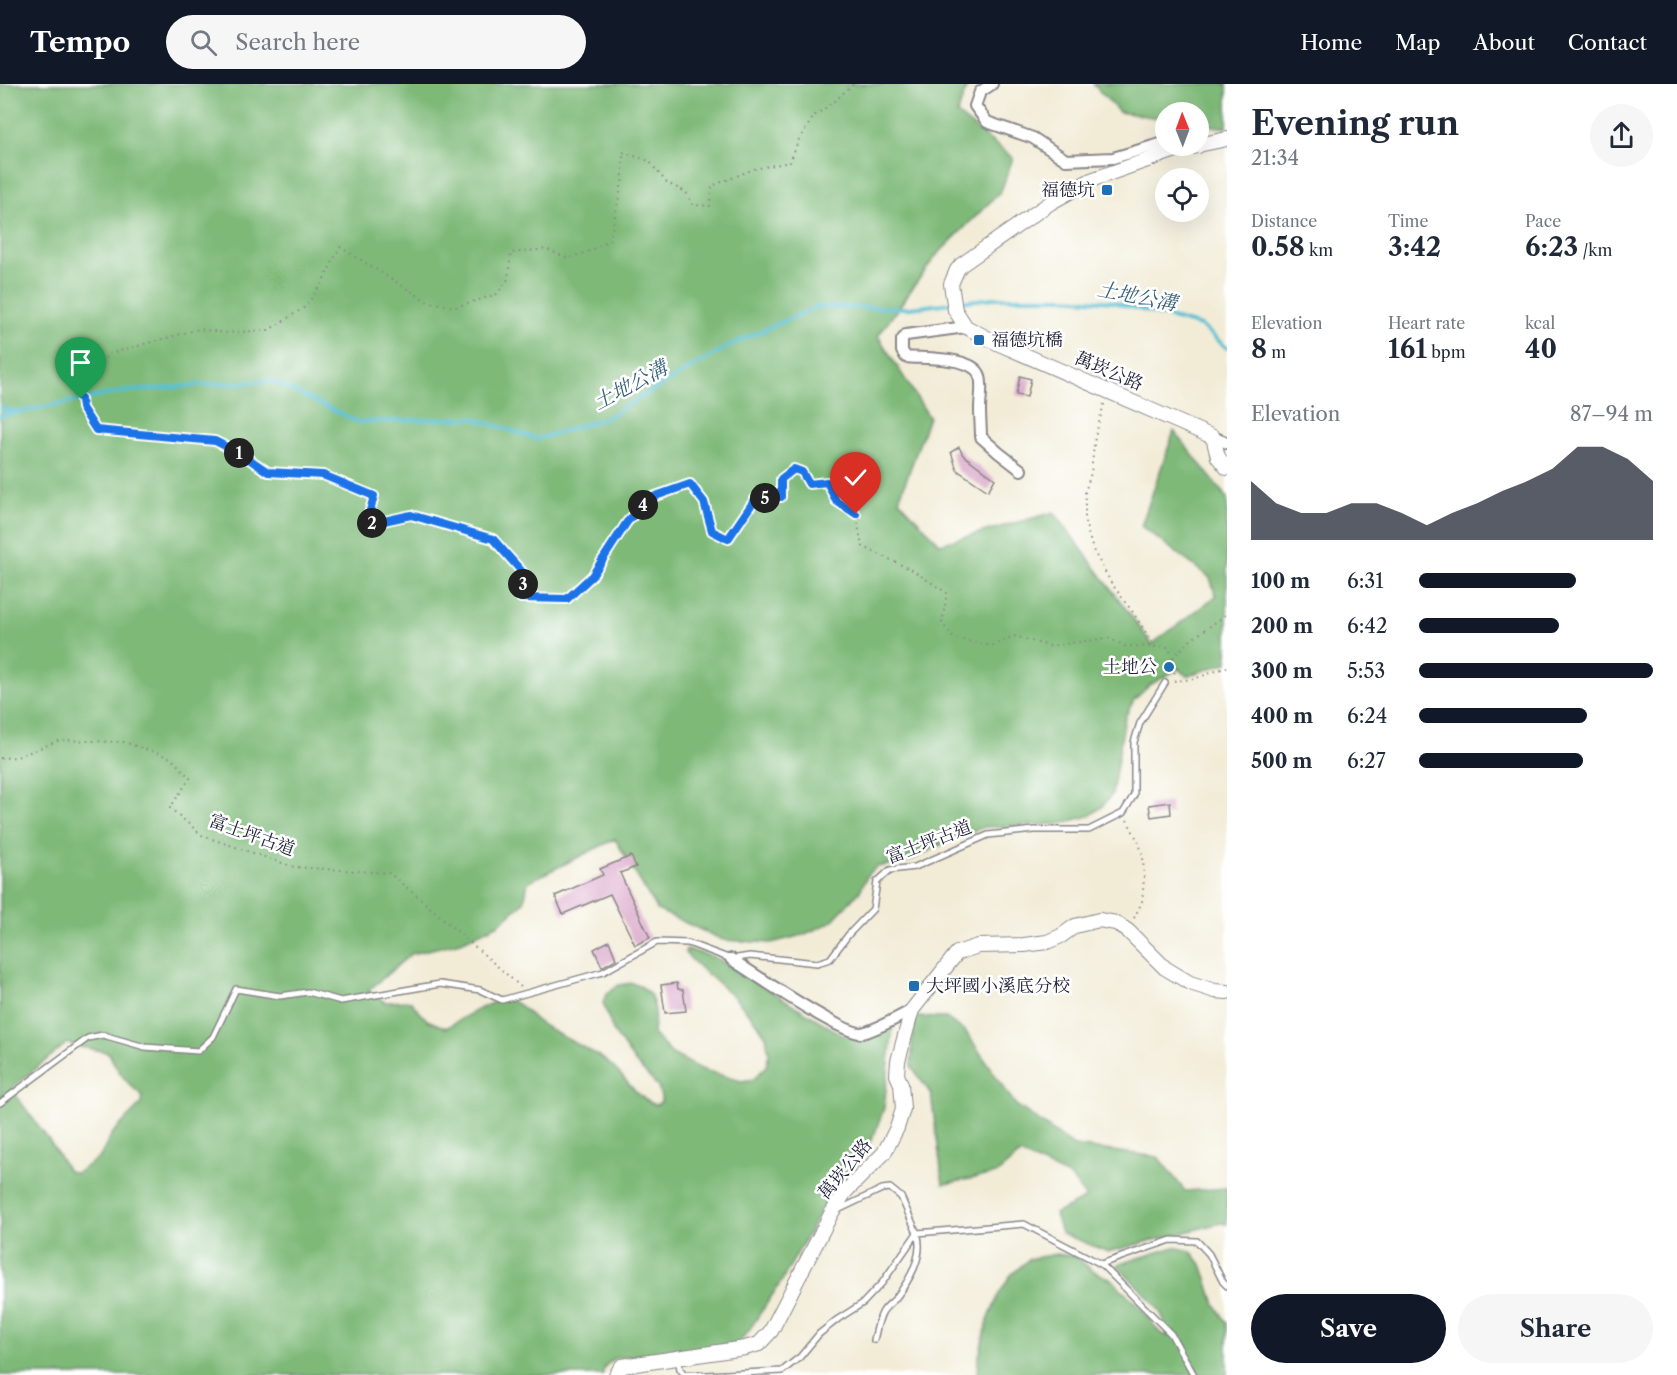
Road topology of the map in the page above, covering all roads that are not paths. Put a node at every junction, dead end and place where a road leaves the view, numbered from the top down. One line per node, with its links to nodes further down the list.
1 (992, 84): 4 (street)
2 (1227, 139): 3 (street)
3 (1209, 143)
4 (1155, 145)
5 (1159, 156): 6 (street)
6 (963, 324): 7 (street, 萬崁公路); 10 (street)
7 (1213, 437): 8 (street); 9 (street)
8 (1227, 443)
9 (1227, 468)
10 (1021, 470)
11 (1165, 682): 12 (lane, 富士坪古道)
12 (731, 960): 14 (street); 15 (lane, 富士坪古道)
13 (1227, 992): 14 (street, 萬崁公路)
14 (912, 1010): 16 (street, 萬崁公路)
15 (0, 1103)
16 (831, 1214): 17 (lane); 21 (street, 萬崁公路)
17 (917, 1233): 18 (lane); 20 (lane); 21 (lane)
18 (1101, 1264): 19 (lane); 23 (lane)
19 (1227, 1286)
20 (874, 1340)
21 (678, 1358): 22 (street, 萬崁公路)
22 (616, 1375)
23 (1194, 1375)

